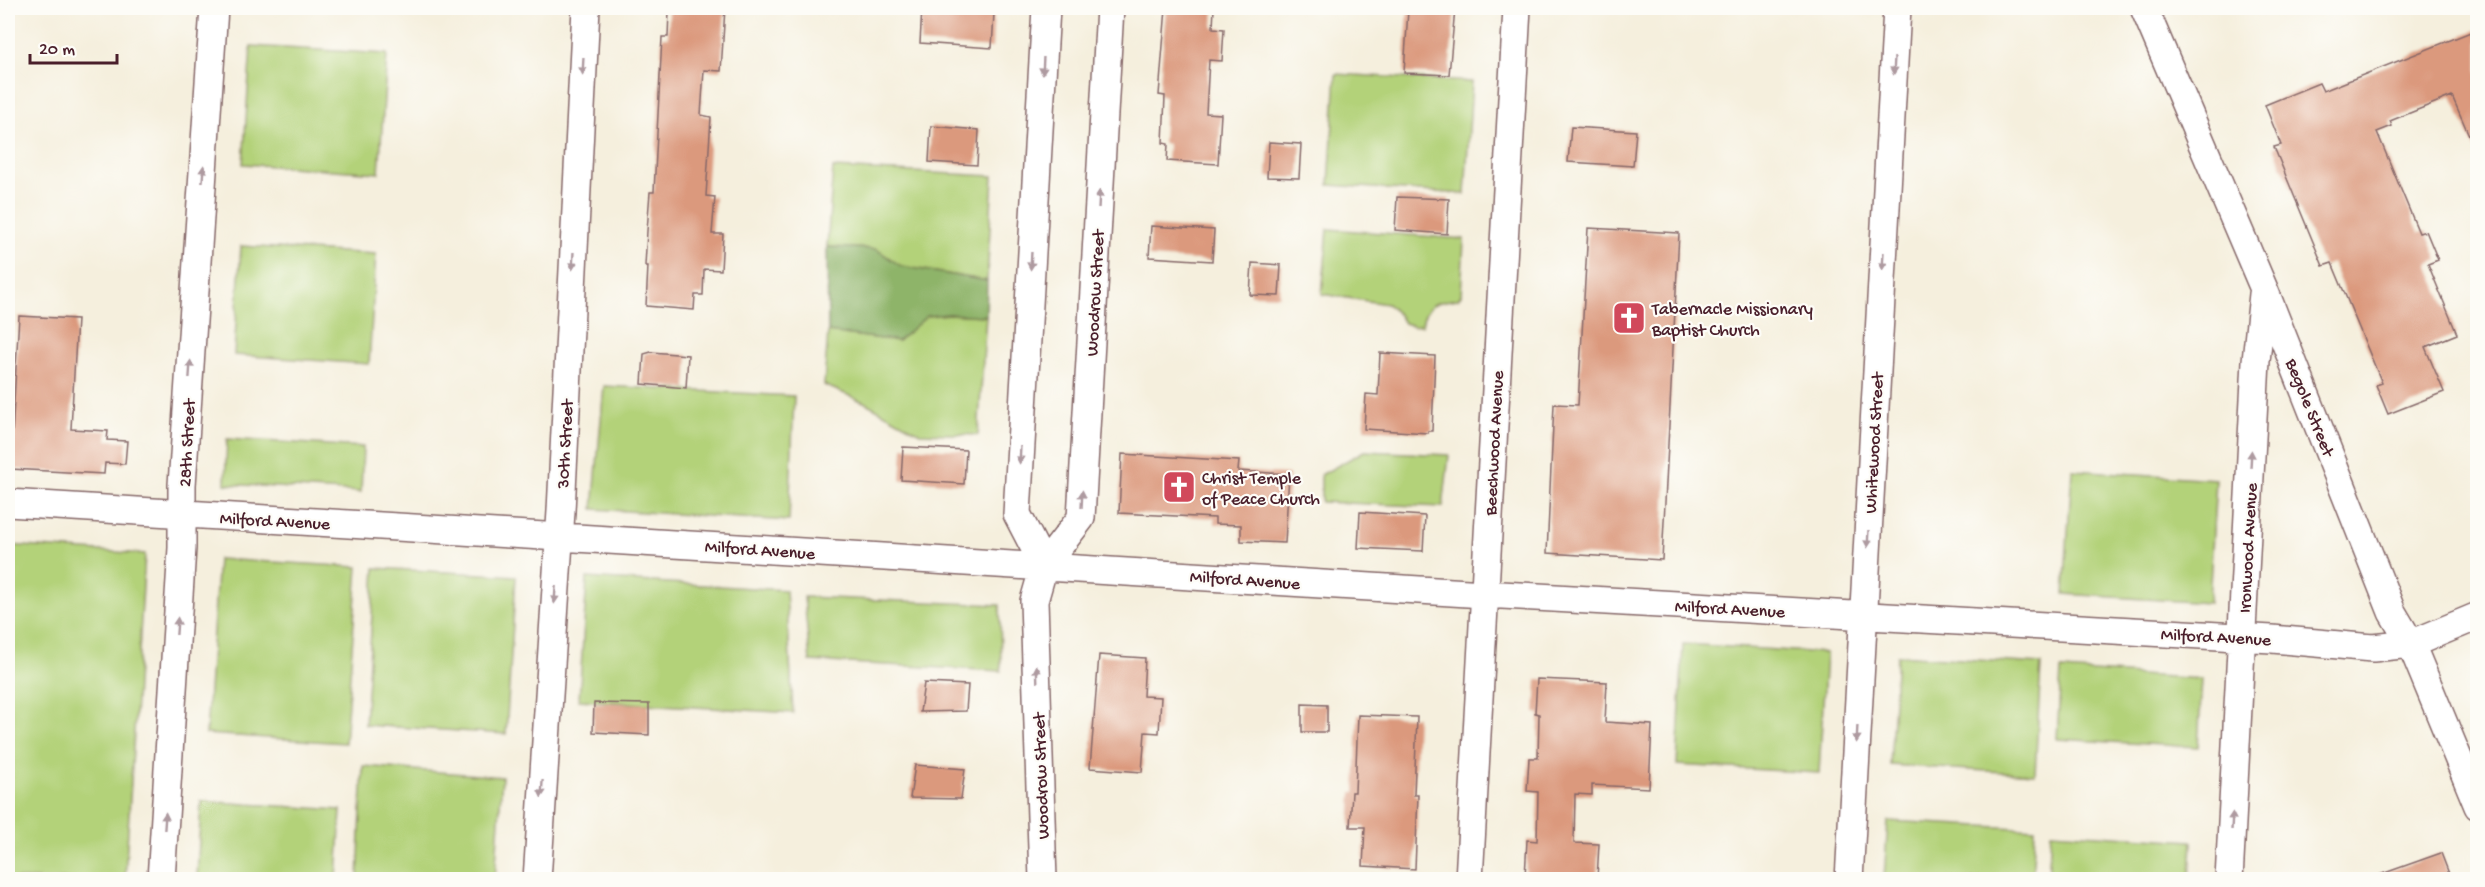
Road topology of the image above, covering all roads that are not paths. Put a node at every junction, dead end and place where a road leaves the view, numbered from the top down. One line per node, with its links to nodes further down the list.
1 (214, 8): 10 (street, 28th Street, one-way to 1)
2 (586, 8): 11 (street, 30th Street, one-way to 11)
3 (1046, 8): 12 (street, one-way to 12)
4 (1110, 8): 12 (street, Woodrow Street, one-way to 4)
5 (1517, 8): 13 (street, Beechwood Avenue)
6 (1897, 8): 14 (street, Whitewood Street, one-way to 14)
7 (2144, 8): 8 (street, Begole Street)
8 (2264, 289): 16 (street, Ironwood Avenue, one-way to 8); 17 (street, Begole Street)
9 (8, 503): 10 (street, Milford Avenue)
10 (183, 515): 11 (street, Milford Avenue); 19 (street, 28th Street, one-way to 10)
11 (558, 536): 12 (street, Milford Avenue); 20 (street, 30th Street, one-way to 20)
12 (1044, 566): 13 (street, Milford Avenue); 21 (street, Woodrow Street, one-way to 12)
13 (1484, 594): 14 (street, Milford Avenue); 22 (street, Beechwood Avenue)
14 (1864, 615): 16 (street, Milford Avenue); 23 (street, Whitewood Street, one-way to 23)
15 (2478, 616): 17 (street, Milford Avenue)
16 (2242, 638): 17 (street, Milford Avenue); 24 (street, Ironwood Avenue, one-way to 16)
17 (2410, 644): 18 (street, Begole Street)
18 (2478, 806)
19 (162, 879)
20 (537, 879)
21 (1043, 879)
22 (1469, 879)
23 (1849, 879)
24 (2229, 879)

